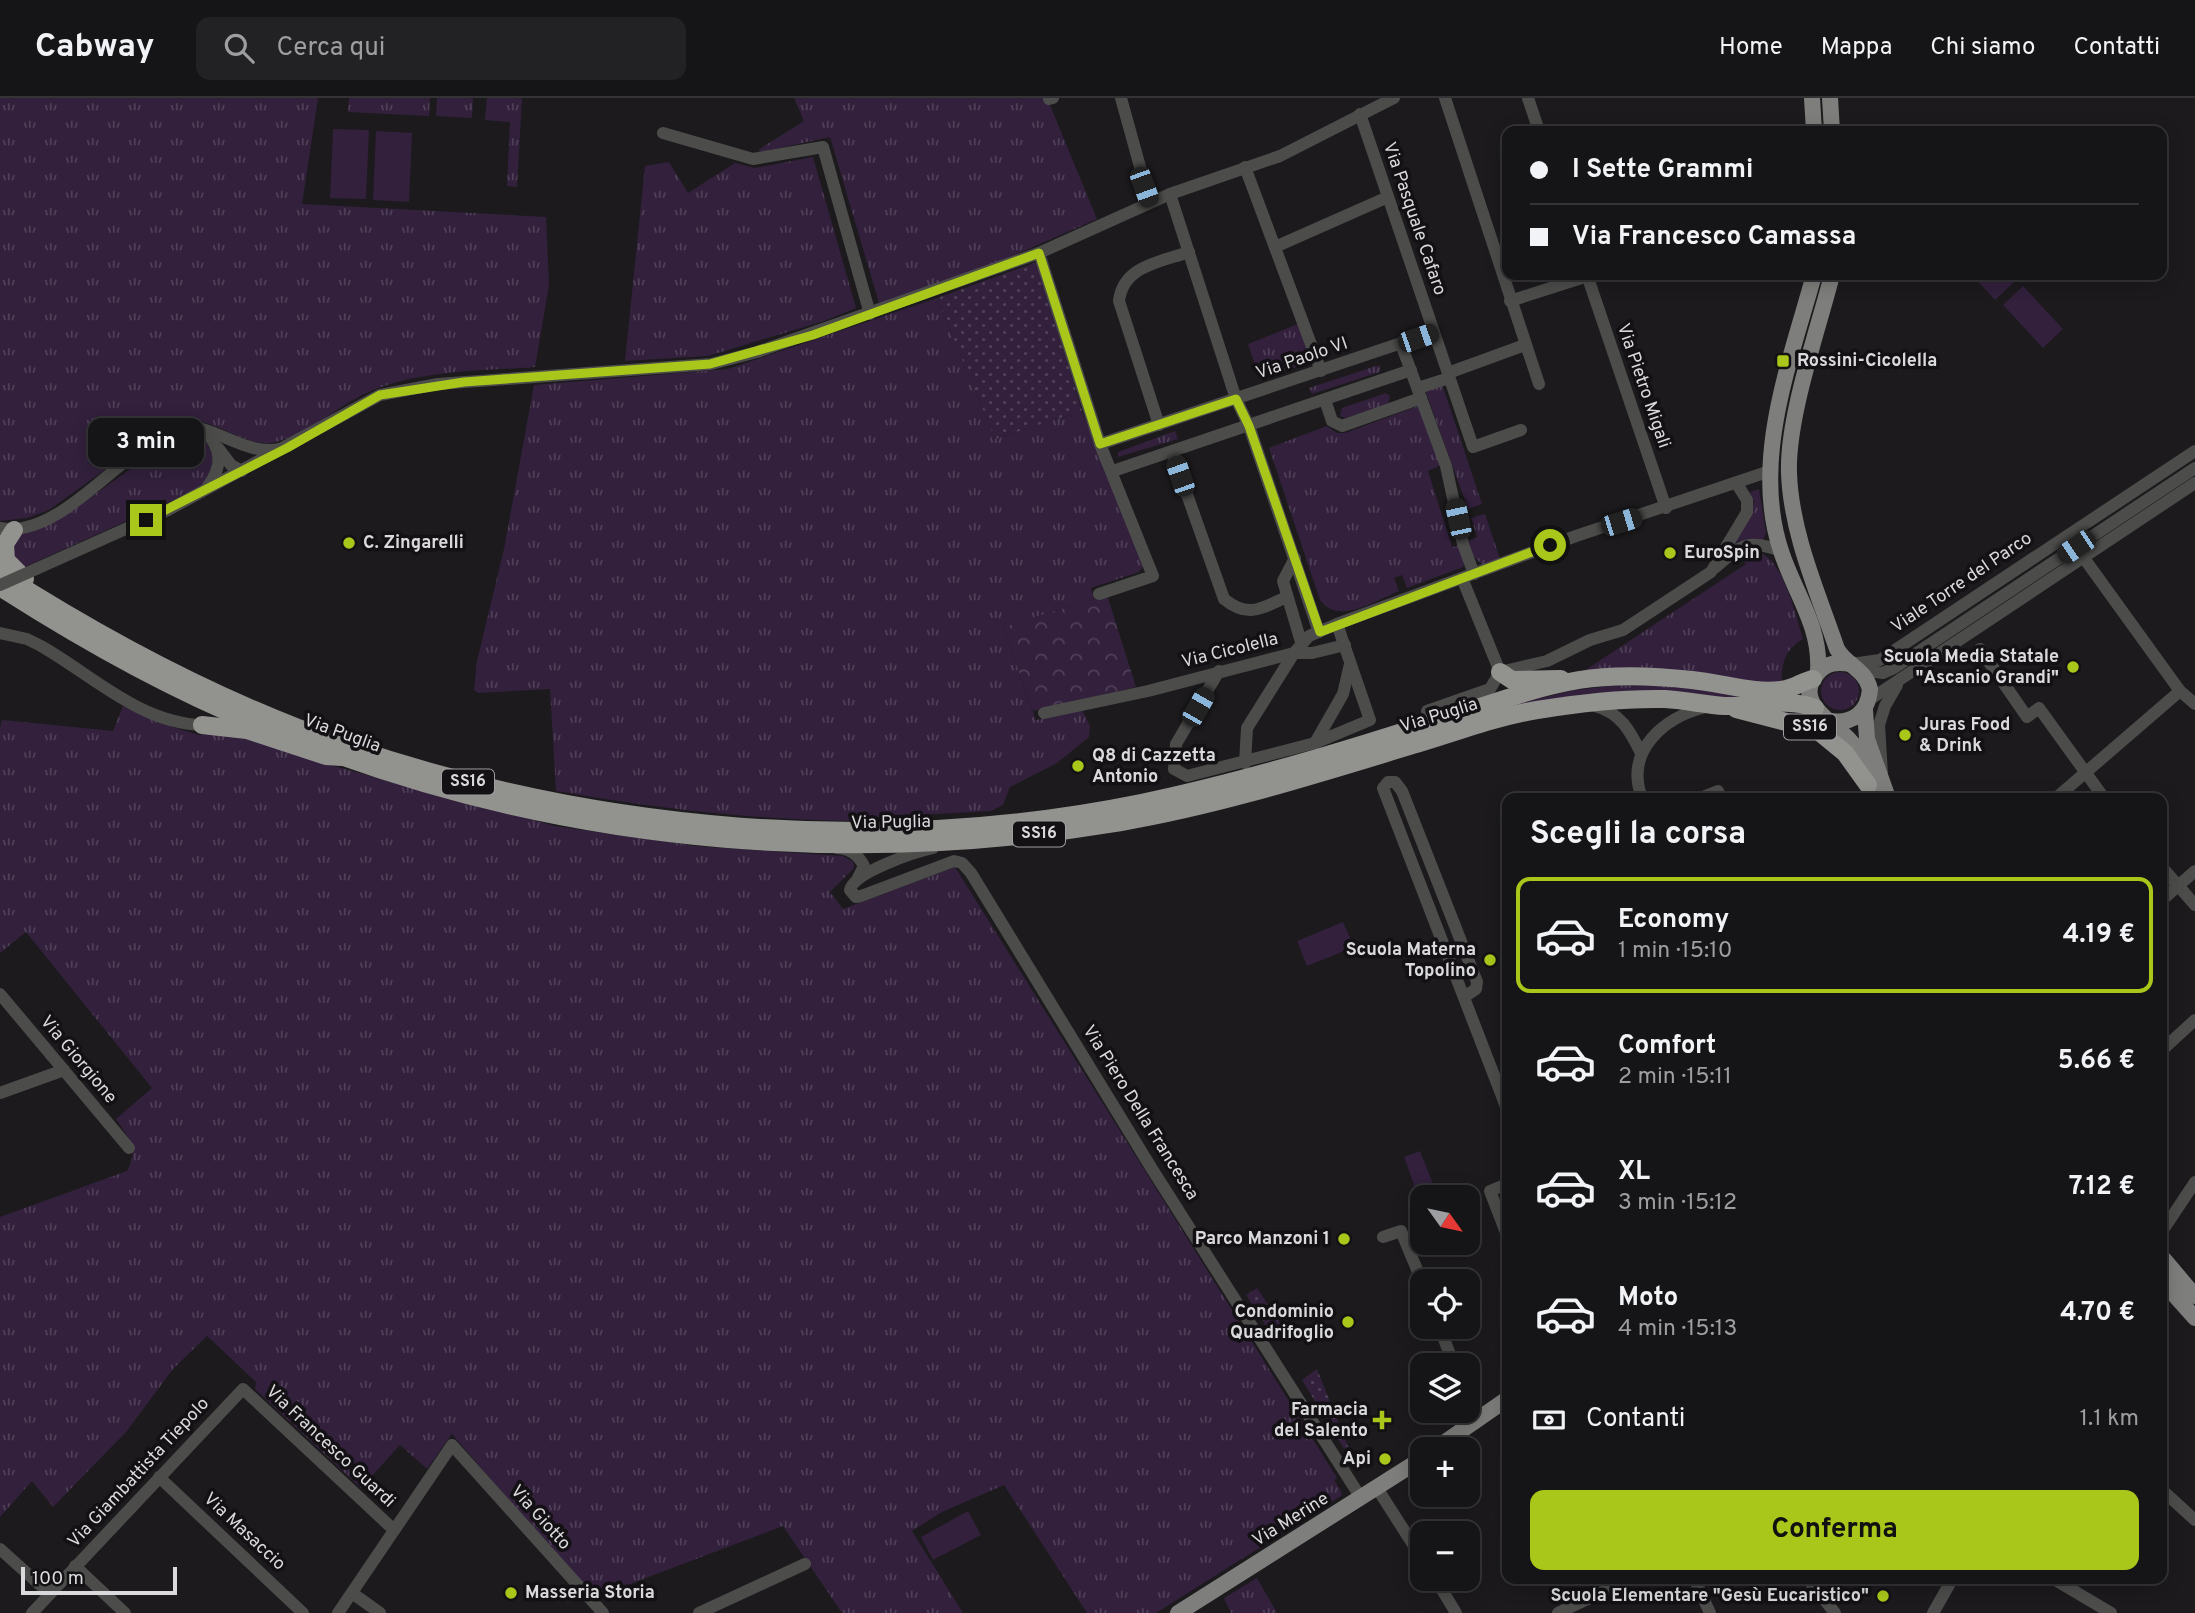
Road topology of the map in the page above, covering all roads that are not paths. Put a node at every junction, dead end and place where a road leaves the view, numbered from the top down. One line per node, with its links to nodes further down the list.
1 (1121, 98): 15 (street)
2 (1445, 98): 19 (street)
3 (1528, 98): 8 (street)
4 (1812, 98): 9 (main road)
5 (1830, 98): 10 (main road)
6 (1389, 99): 7 (street)
7 (1360, 114): 12 (street); 14 (street, Via Pasquale Cafaro)
8 (1537, 126)
9 (1814, 126)
10 (1832, 126)
11 (663, 133): 26 (street)
12 (1245, 167): 13 (street); 16 (street)
13 (1170, 194): 15 (street); 17 (street)
14 (1388, 197): 16 (street); 27 (street, Via Pasquale Cafaro)
15 (1150, 203): 18 (street)
16 (1275, 247): 31 (street)
17 (1189, 252): 35 (street); 37 (street)
18 (1039, 253): 26 (street); 41 (street)
19 (1502, 276)
20 (1503, 280): 25 (street)
21 (1574, 280): 25 (street)
22 (1591, 280): 52 (street, Via Pietro Migali)
23 (1813, 280): 48 (main road)
24 (1831, 280): 70 (main road)
25 (1510, 301): 29 (street)
26 (870, 314): 42 (street)
27 (1434, 332): 28 (street, Via Paolo VI); 32 (street, Via Pasquale Cafaro)
28 (1401, 344): 30 (street); 31 (street, Via Paolo VI)
29 (1525, 345): 32 (street); 33 (street)
30 (1411, 370): 34 (street); 36 (street)
31 (1321, 371): 35 (street, Via Paolo VI)
32 (1449, 375): 34 (street); 39 (street, Via Pasquale Cafaro)
33 (1538, 384)
34 (1420, 393): 36 (street); 59 (street)
35 (1236, 399): 37 (street, Via Paolo VI); 38 (street)
36 (1325, 400): 38 (street)
37 (1159, 425): 41 (street, Via Paolo VI)
38 (1249, 426): 44 (street); 56 (street)
39 (1521, 430)
40 (218, 441): 42 (street); 46 (street); 51 (street); 53 (street)
41 (1100, 444): 47 (street)
42 (287, 448): 46 (street)
43 (2195, 451): 70 (street, Viale Torre del Parco)
44 (1172, 452): 47 (street); 62 (street)
45 (2195, 468): 54 (street, Viale Torre del Parco)
46 (242, 471): 51 (street)
47 (1113, 471): 61 (street)
48 (1770, 471): 50 (street, Via Cicolella); 55 (main road)
49 (2195, 483): 57 (street)
50 (1737, 484): 52 (street, Via Cicolella); 58 (street)
51 (198, 494): 60 (street, bridge)
52 (1666, 508): 59 (street, Via Cicolella)
53 (7, 529): 65 (highway)
54 (2076, 547): 57 (street); 70 (street, Viale Torre del Parco)
55 (1781, 551): 58 (street); 73 (main road)
56 (1294, 558): 62 (street); 66 (street)
57 (2085, 559): 75 (street); 76 (street)
58 (1711, 572): 72 (street)
59 (1468, 576): 63 (street, Via Cicolella); 72 (street)
60 (1, 580): 65 (highway, Via Puglia / SS16); 88 (highway, Via Puglia / SS16)
61 (1099, 594)
62 (1287, 597): 66 (street)
63 (1338, 624): 66 (street, Via Cicolella); 67 (street)
64 (0, 633): 85 (street)
65 (106, 637): 74 (highway, Via Puglia / SS16)
66 (1306, 641): 67 (street); 71 (street, Via Cicolella); 89 (street)
67 (1345, 645): 69 (street)
68 (1980, 649): 90 (street)
69 (1350, 662): 86 (street); 86 (street)
70 (1856, 667): 73 (main road); 79 (main road)
71 (1219, 671): 83 (street, Via Cicolella); 89 (street)
72 (1500, 672): 74 (highway); 82 (street, Via Puglia)
73 (1816, 675): 74 (highway, Via Puglia / SS16); 81 (main road)
74 (1578, 680)
75 (1899, 682): 79 (street); 91 (street)
76 (2180, 691): 78 (street); 90 (street)
77 (1587, 703): 80 (highway, Via Puglia / SS16); 87 (street); 95 (highway, Via Puglia / SS16)
78 (2195, 704)
79 (1867, 705): 84 (main road); 91 (main road)
80 (1723, 706): 81 (highway, Via Puglia / SS16); 87 (street); 91 (highway, SS16)
81 (1815, 708): 84 (main road)
82 (1427, 711)
83 (1044, 713)
84 (1830, 721): 91 (main road)
85 (202, 725): 88 (highway)
86 (1315, 743): 89 (street)
87 (1641, 753): 92 (street)
88 (342, 757): 96 (highway, Via Puglia / SS16)
89 (1245, 762)
90 (2084, 775): 93 (street); 94 (street)
91 (1874, 788)
92 (1640, 793)
93 (2062, 793)
94 (2100, 793)
95 (958, 842): 96 (highway, Via Puglia / SS16); 99 (street)
96 (811, 845): 99 (street, Via Piero Della Francesca)
97 (2195, 871): 100 (street)
98 (2167, 873): 100 (street)
99 (858, 878): 132 (street, Via Piero Della Francesca)
100 (2178, 886): 101 (street); 102 (street)
101 (2167, 896)
102 (2195, 905)
103 (1447, 906): 104 (street); 104 (street); 106 (street)
104 (1430, 911): 106 (street)
105 (0, 994): 109 (street, Via Giorgione)
106 (1464, 997): 111 (street)
107 (2195, 1020): 108 (street)
108 (2167, 1046)
109 (64, 1070): 110 (street); 112 (street, Via Giorgione)
110 (0, 1093)
111 (1502, 1096)
112 (129, 1148)
113 (2195, 1182): 116 (street)
114 (1502, 1186): 115 (street)
115 (1502, 1222)
116 (2167, 1224)
117 (1383, 1237): 119 (street)
118 (2167, 1262): 121 (main road)
119 (1417, 1269)
120 (2167, 1287): 122 (main road)
121 (2195, 1296)
122 (2195, 1318)
123 (243, 1389): 129 (street, Via Giambattista Tiepolo); 134 (street, Via Francesco Guardi)
124 (1502, 1403): 125 (main road)
125 (1480, 1419)
126 (1474, 1423): 127 (main road)
127 (1453, 1437)
128 (1410, 1466): 130 (main road, Via Merine)
129 (159, 1477): 138 (street, Via Giambattista Tiepolo); 149 (street, Via Masaccio)
130 (1377, 1488): 132 (main road, Via Merine); 135 (street)
131 (2167, 1494): 133 (street)
132 (1361, 1498): 154 (main road, Via Merine)
133 (2195, 1520)
134 (394, 1530): 146 (street); 152 (street, Via Giotto)
135 (1410, 1540)
136 (0, 1549): 145 (street)
137 (806, 1564): 153 (street)
138 (75, 1566): 145 (street, Via Giambattista Tiepolo); 148 (street)
139 (1619, 1584): 156 (street)
140 (1697, 1584): 157 (street)
141 (1812, 1584): 158 (street)
142 (2062, 1584): 160 (street)
143 (1949, 1585): 159 (street)
144 (1442, 1591): 155 (street)
145 (49, 1593): 147 (street, Via Giambattista Tiepolo)
146 (352, 1593): 150 (street); 151 (street)
147 (32, 1613)
148 (125, 1613)
149 (303, 1613)
150 (338, 1613)
151 (380, 1613)
152 (603, 1613)
153 (699, 1613)
154 (1178, 1613)
155 (1456, 1613)
156 (1558, 1613)
157 (1710, 1613)
158 (1835, 1613)
159 (1933, 1613)
160 (2111, 1613)

